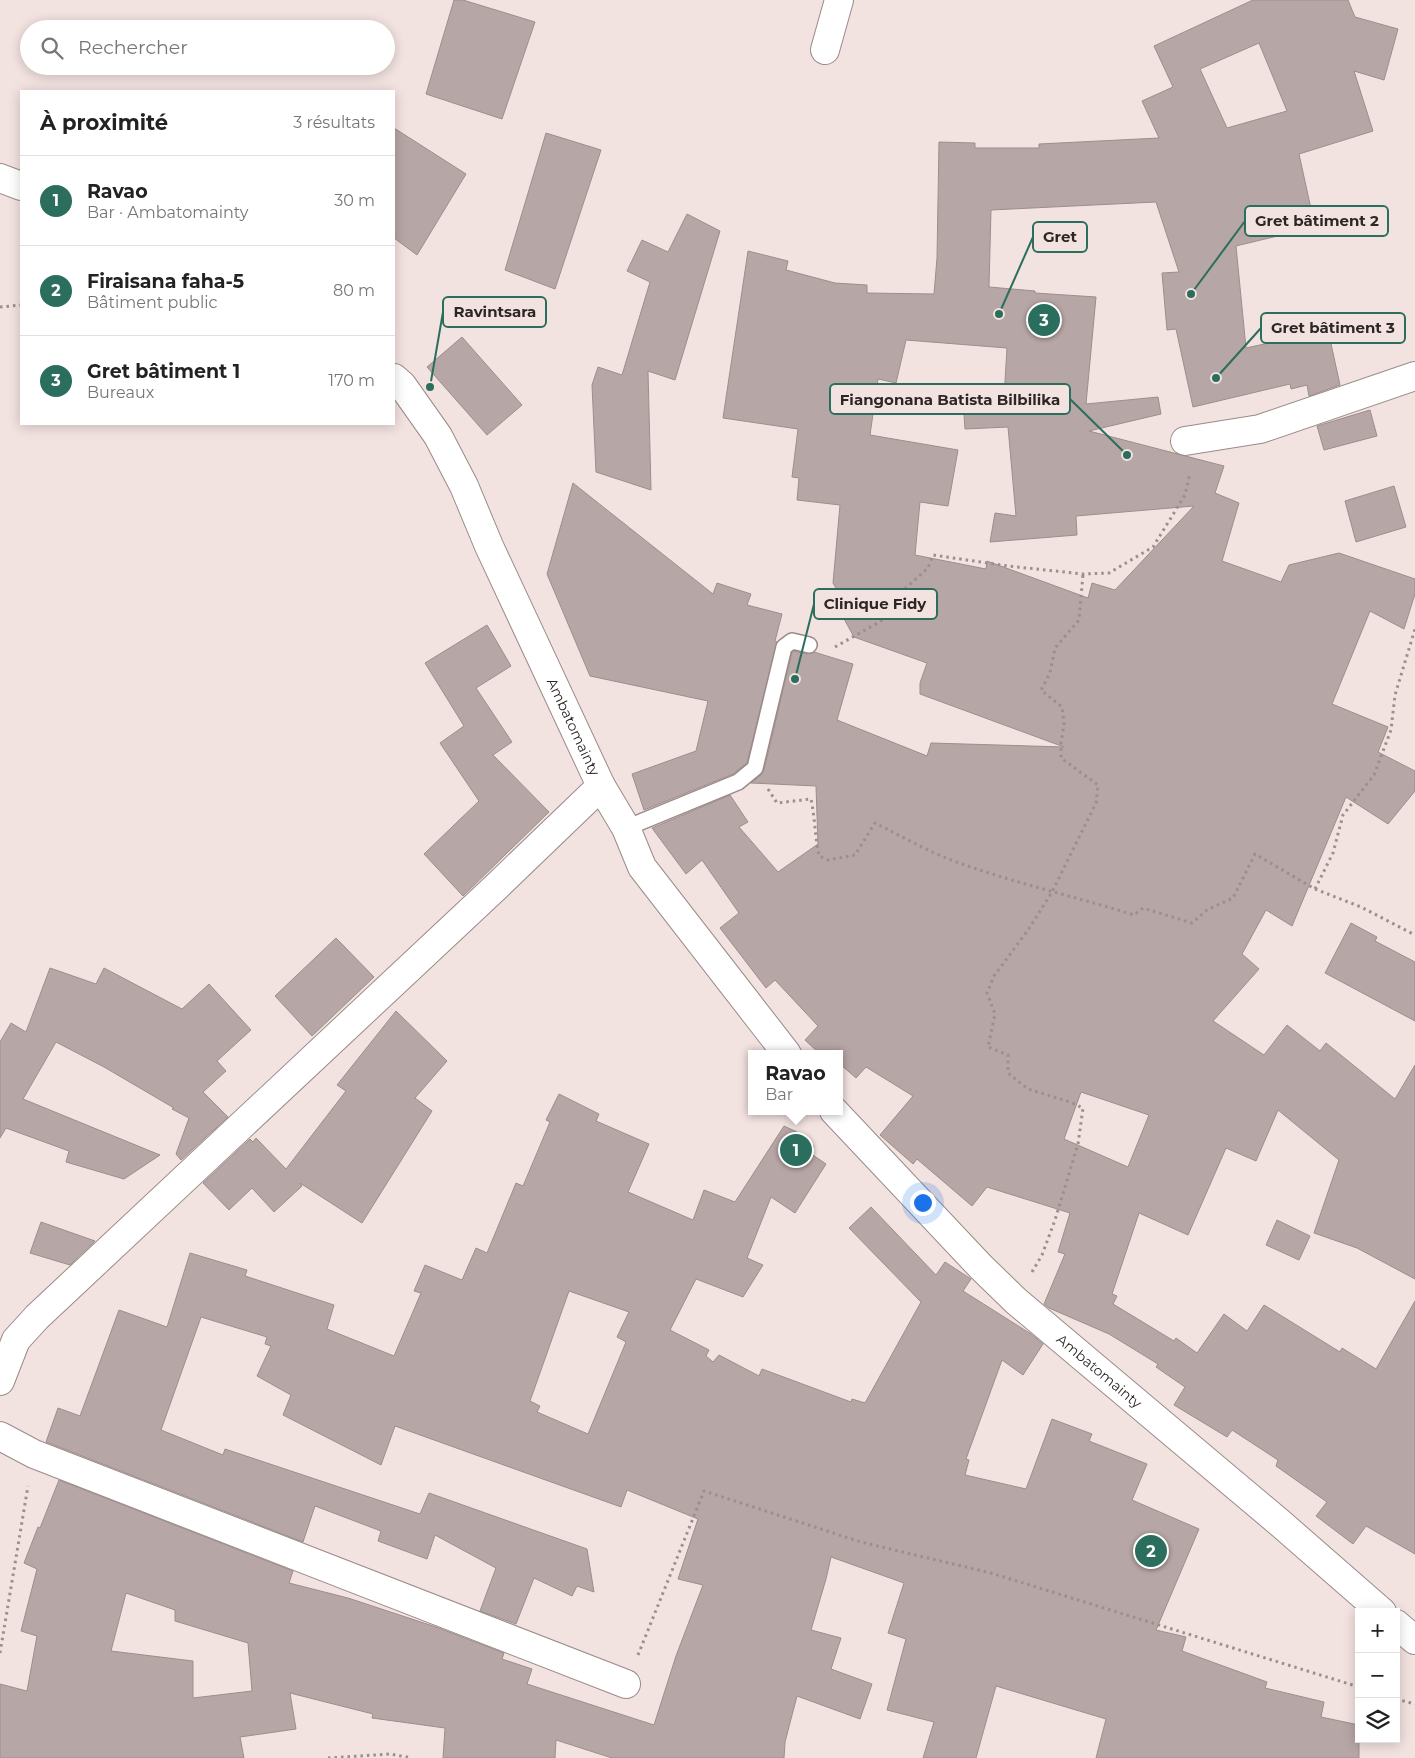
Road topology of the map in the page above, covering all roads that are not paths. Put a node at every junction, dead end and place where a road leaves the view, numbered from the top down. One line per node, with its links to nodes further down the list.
1 (839, 0): 2 (street)
2 (825, 50)
3 (0, 178): 4 (street)
4 (20, 186)
5 (1415, 376): 7 (street)
6 (395, 379): 9 (street, Ambatomainty)
7 (1185, 441)
8 (809, 645): 10 (lane)
9 (601, 786): 10 (street, Ambatomainty); 13 (street)
10 (626, 828): 11 (street, Ambatomainty)
11 (785, 1050)
12 (838, 1115): 15 (street, Ambatomainty)
13 (0, 1381)
14 (0, 1436): 18 (street)
15 (1377, 1608)
16 (1400, 1627): 17 (street)
17 (1415, 1640)
18 (626, 1684)

